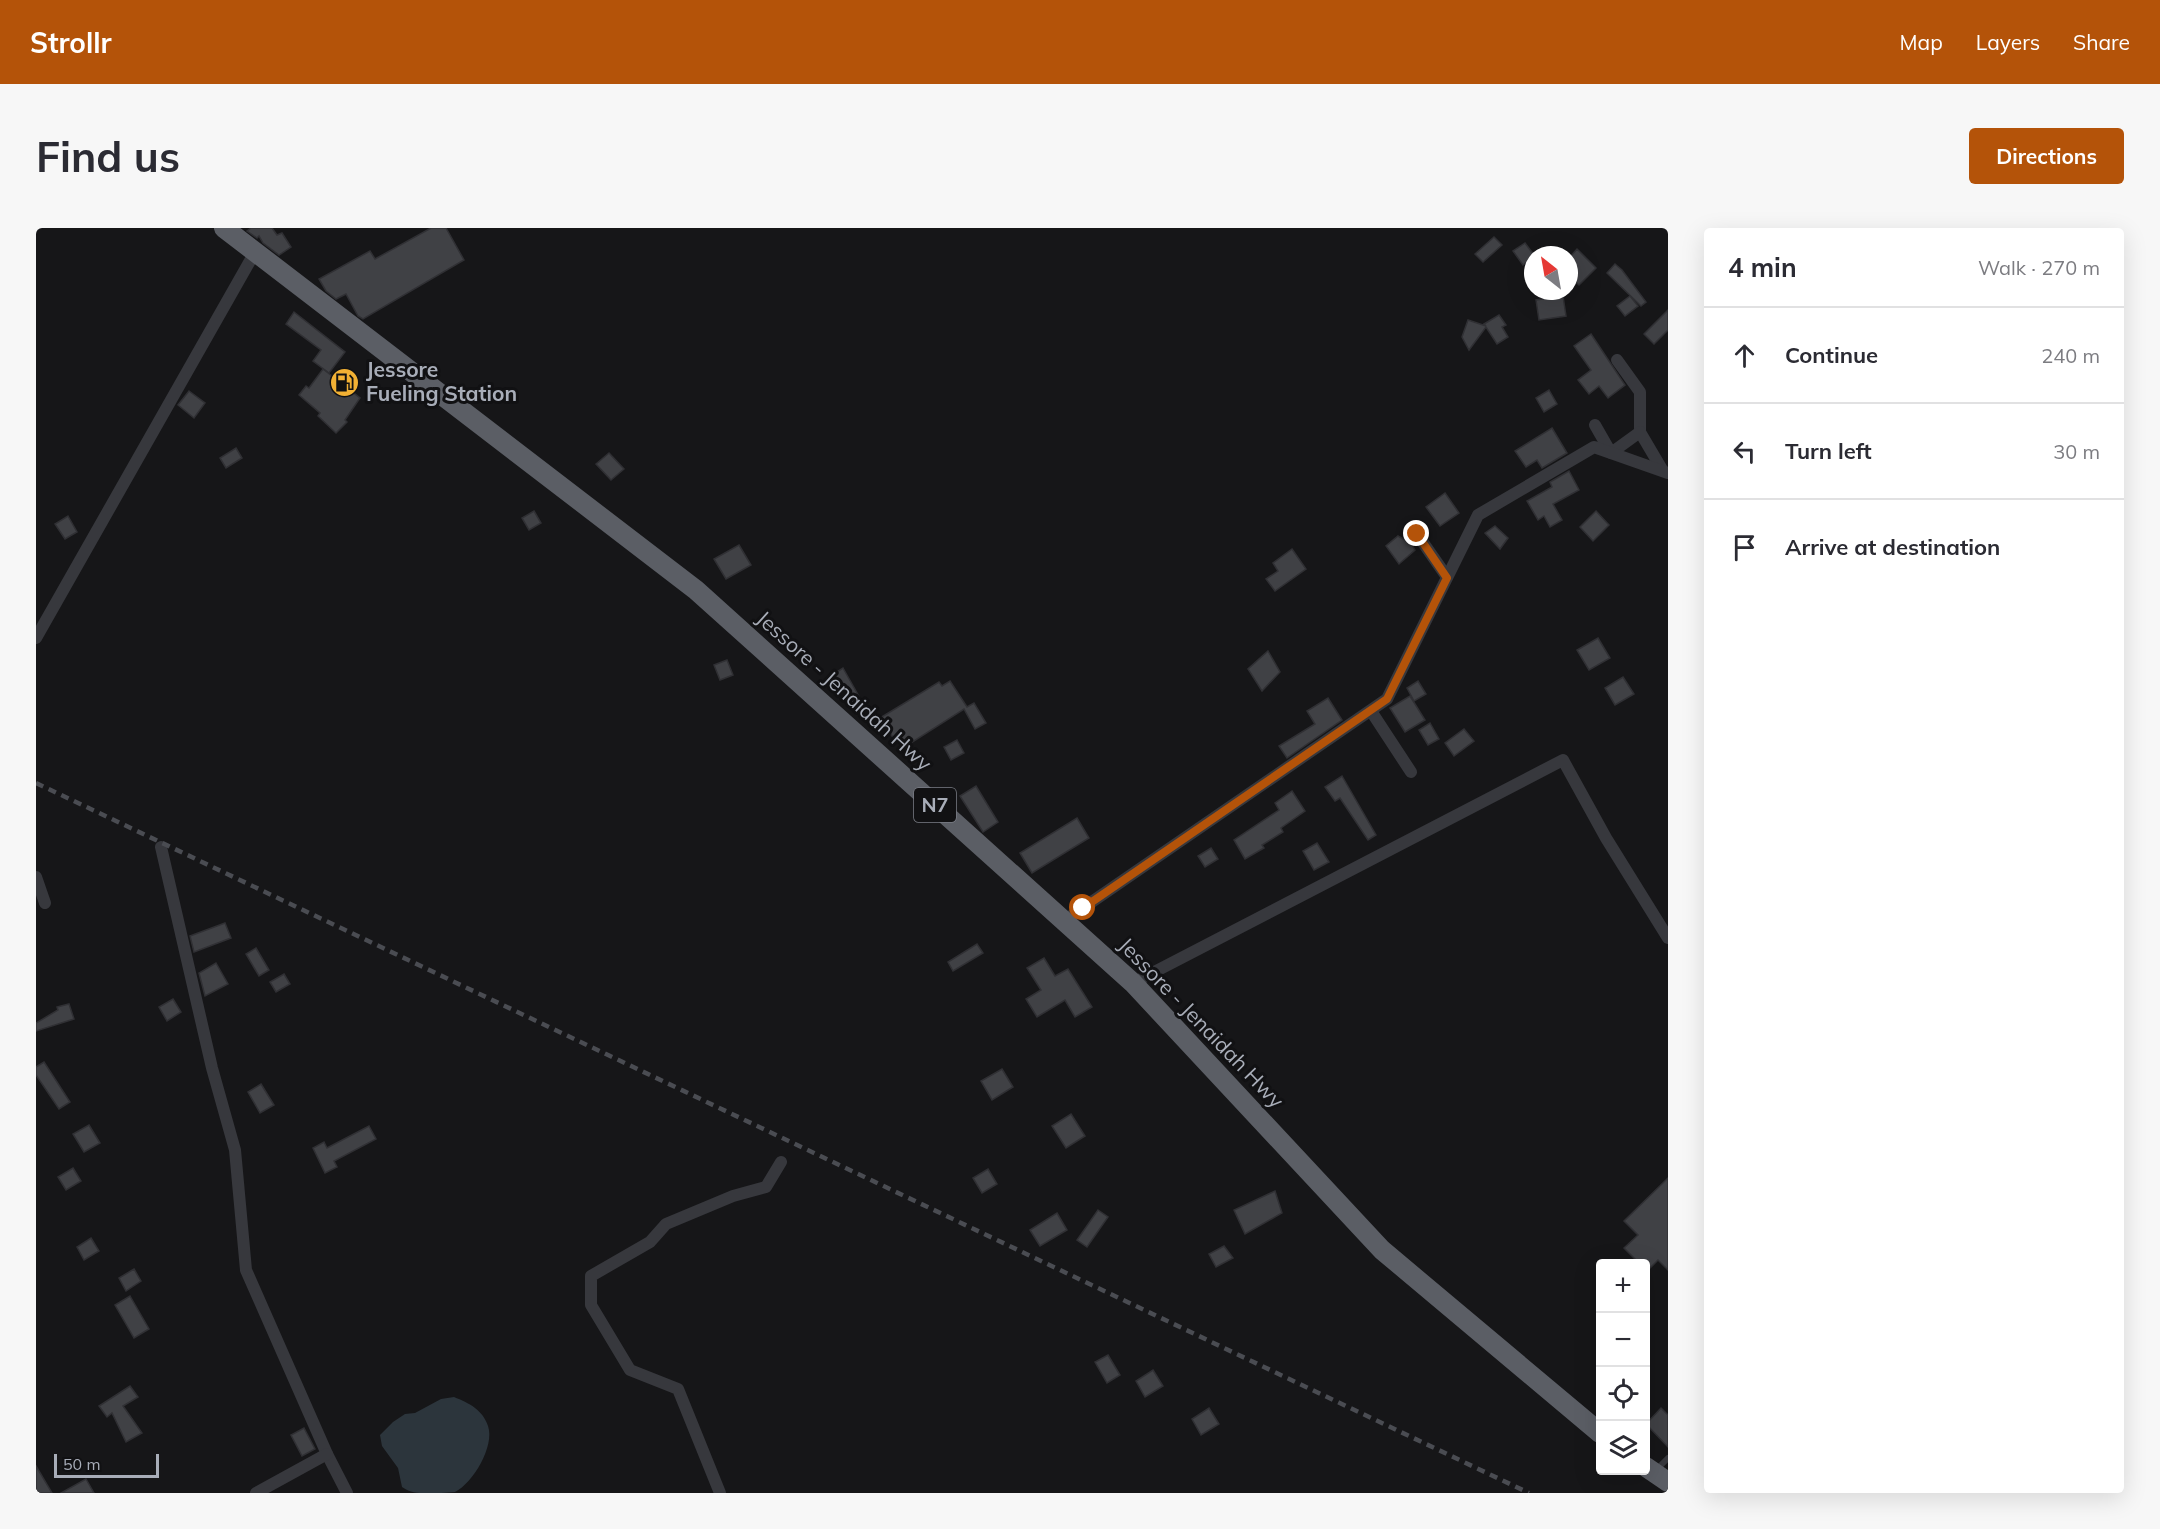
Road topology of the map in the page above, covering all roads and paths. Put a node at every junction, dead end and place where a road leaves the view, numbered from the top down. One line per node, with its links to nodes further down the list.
1 (224, 228): 2 (highway, Jessore - Jenaidah Hwy / N7)
2 (255, 252): 10 (street); 16 (highway, Jessore - Jenaidah Hwy / N7)
3 (1617, 360): 5 (street)
4 (1595, 425): 6 (street)
5 (1640, 432): 6 (street); 7 (street)
6 (1611, 453): 7 (street); 9 (street)
7 (1666, 472)
8 (1417, 534): 9 (street)
9 (1447, 578): 11 (street)
10 (36, 638)
11 (1371, 711): 12 (street); 16 (street)
12 (1411, 772)
13 (161, 847): 21 (street)
14 (36, 877): 15 (street)
15 (45, 903)
16 (1064, 921): 18 (highway, Jessore - Jenaidah Hwy / N7)
17 (1668, 938): 18 (street)
18 (1133, 983): 20 (highway, Jessore - Jenaidah Hwy / N7)
19 (781, 1162): 26 (street)
20 (1596, 1430)
21 (327, 1454): 24 (street); 25 (street)
22 (1668, 1458): 23 (lane)
23 (1656, 1474)
24 (256, 1493)
25 (347, 1493)
26 (720, 1493)

